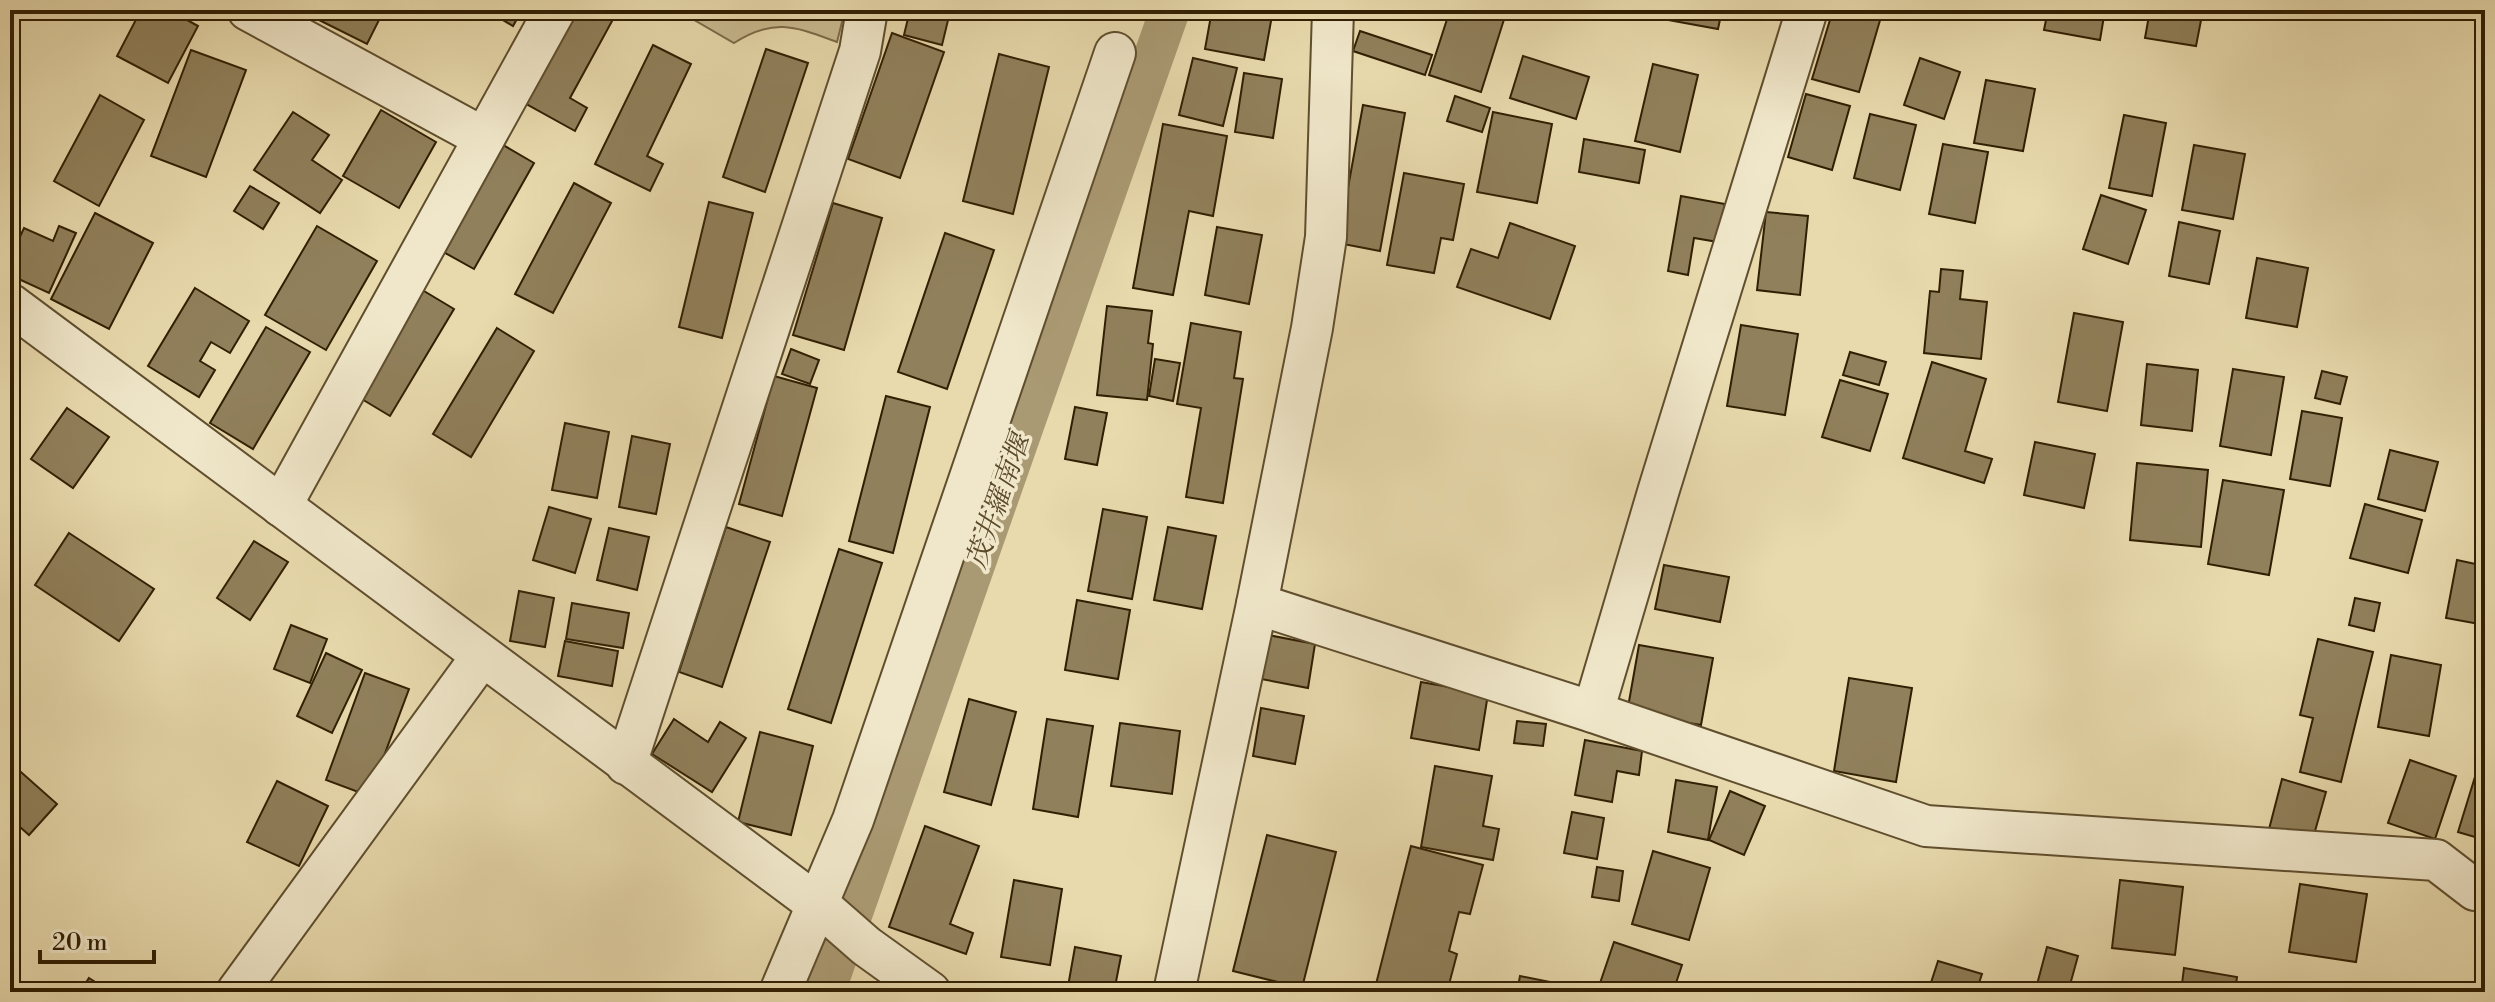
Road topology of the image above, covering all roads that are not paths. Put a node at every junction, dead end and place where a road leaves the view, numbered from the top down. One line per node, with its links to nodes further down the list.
1 (248, 10): 7 (street)
2 (555, 10): 7 (street)
3 (867, 10): 13 (street)
4 (1333, 10): 10 (street)
5 (1807, 10): 12 (street)
6 (1115, 53): 15 (street)
7 (484, 138): 9 (street)
8 (10, 304): 9 (street)
9 (281, 506): 11 (street)
10 (1257, 604): 12 (street); 19 (street)
11 (482, 656): 13 (street); 16 (street)
12 (1593, 712): 14 (street)
13 (626, 764): 15 (street)
14 (2485, 882)
15 (820, 909): 17 (street); 18 (street)
16 (237, 992)
17 (780, 992)
18 (930, 992)
19 (1174, 992)

